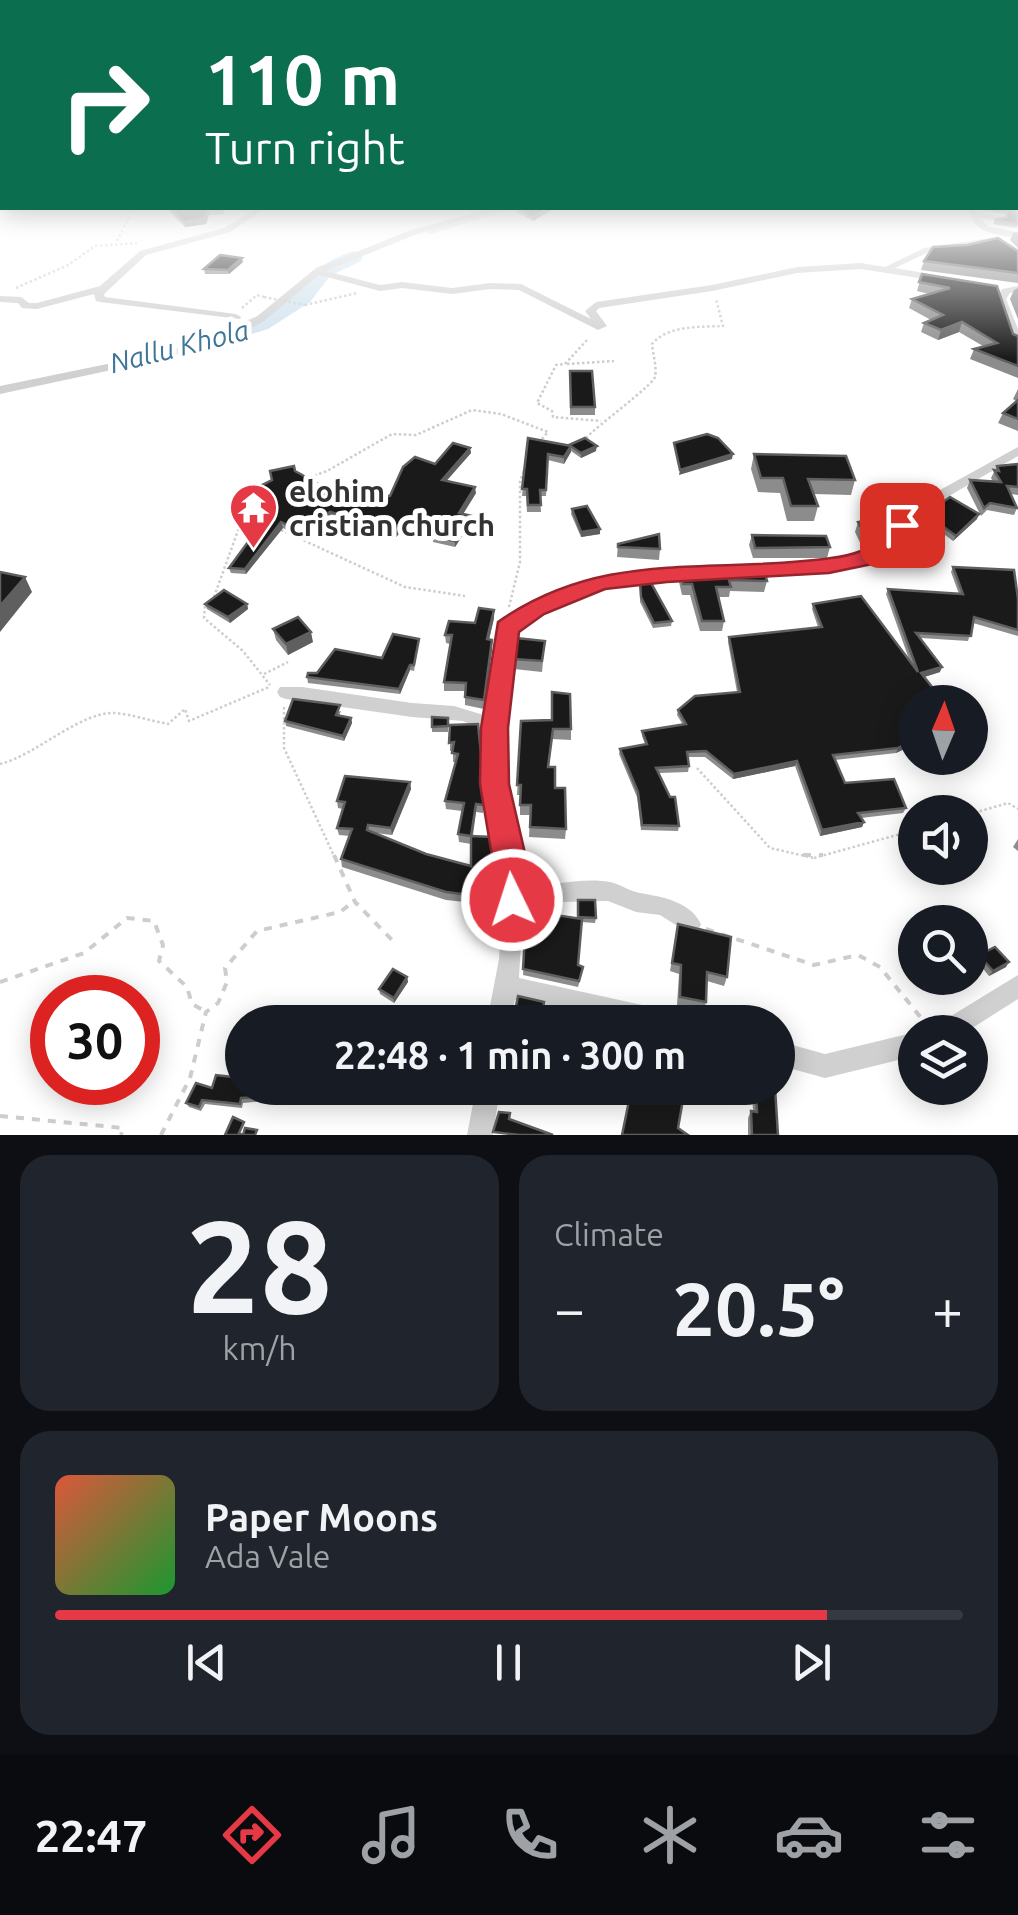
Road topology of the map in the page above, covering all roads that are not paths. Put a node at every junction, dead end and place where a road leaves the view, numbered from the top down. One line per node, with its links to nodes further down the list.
1 (147, 253): 8 (street)
2 (362, 253): 5 (street)
3 (922, 253): 4 (street)
4 (886, 268): 5 (street); 6 (street)
5 (317, 271): 13 (street)
6 (951, 280)
7 (988, 287): 9 (street)
8 (102, 289): 10 (street); 11 (street)
9 (1012, 290): 12 (street)
10 (4, 296)
11 (232, 317)
12 (1018, 342)
13 (0, 390)
14 (1018, 450): 16 (street)
15 (286, 692): 16 (street)
16 (495, 728): 17 (street)
17 (512, 900): 18 (street); 20 (street)
18 (690, 924)
19 (1018, 986): 23 (street)
20 (508, 987): 21 (street); 22 (street)
21 (503, 1005)
22 (589, 1005)
23 (973, 1015)
24 (898, 1048): 25 (street)
25 (795, 1058)
26 (485, 1105): 27 (street)
27 (480, 1135)

